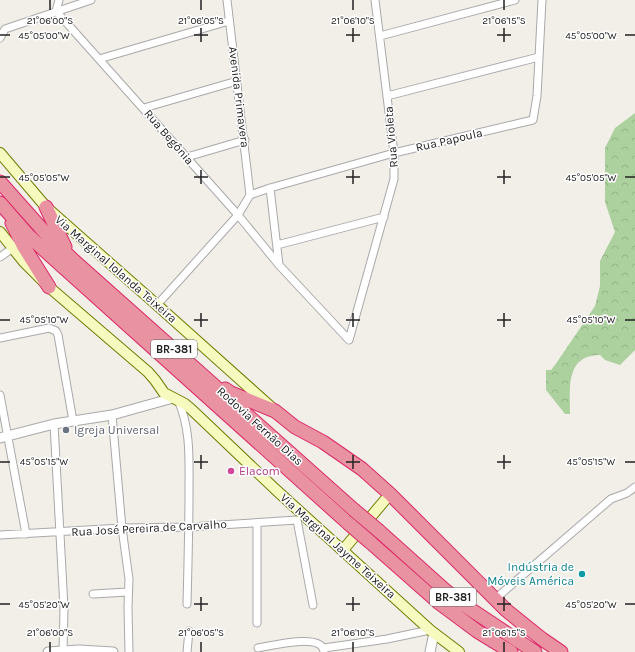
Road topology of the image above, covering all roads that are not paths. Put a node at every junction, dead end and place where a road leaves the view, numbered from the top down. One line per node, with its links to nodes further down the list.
1 (59, 0): 8 (street)
2 (91, 0): 7 (street)
3 (227, 0): 9 (street, Avenida Primavera)
4 (375, 0): 11 (street, Rua Violeta)
5 (515, 0): 11 (street)
6 (542, 0): 13 (street)
7 (70, 3): 8 (street)
8 (56, 11): 10 (street); 14 (street, Rua Begônia)
9 (229, 21): 14 (street); 15 (street, Avenida Primavera)
10 (3, 27): 12 (street)
11 (380, 36): 16 (street, Rua Violeta)
12 (0, 38)
13 (539, 56): 16 (street); 20 (street, Rua Papoula)
14 (99, 59): 17 (street, Rua Begônia)
15 (237, 81): 17 (street); 18 (street, Avenida Primavera)
16 (387, 96): 20 (street, Rua Violeta)
17 (144, 108): 21 (street, Rua Begônia)
18 (244, 140): 21 (street); 24 (street, Avenida Primavera)
19 (0, 153): 25 (main road, Via Marginal Iolanda Teixeira)
20 (394, 153): 23 (street, Rua Papoula); 28 (street, Rua Violeta)
21 (187, 157): 27 (street, Rua Begônia)
22 (0, 182): 33 (highway, Rodovia Fernão Dias / BR-381)
23 (270, 188): 24 (street, Rua Papoula); 30 (street)
24 (250, 195): 27 (street)
25 (46, 207): 33 (highway); 36 (main road, Via Marginal Iolanda Teixeira)
26 (4, 208): 35 (highway); 73 (highway, Rodovia Fernão Dias / BR-381, bridge)
27 (238, 215): 34 (street, Rua Begônia); 36 (street)
28 (384, 217): 30 (street); 38 (street, Rua Violeta)
29 (0, 232): 31 (main road, Via Marginal Jayme Teixeira)
30 (276, 245): 34 (street)
31 (13, 248): 32 (street); 35 (main road, Via Marginal Jayme Teixeira)
32 (0, 257)
33 (72, 259): 39 (highway, Rodovia Fernão Dias / BR-381)
34 (279, 265): 38 (street, Rua Begônia)
35 (49, 287): 41 (main road, Via Marginal Jayme Teixeira)
36 (157, 305): 42 (main road, Via Marginal Iolanda Teixeira)
37 (0, 338): 44 (street)
38 (349, 340)
39 (202, 374): 42 (highway); 74 (highway, Rodovia Fernão Dias / BR-381, bridge)
40 (0, 395): 46 (street)
41 (179, 401): 43 (street); 50 (street); 55 (main road, Via Marginal Jayme Teixeira)
42 (275, 411): 48 (highway)
43 (112, 415): 44 (street); 51 (street)
44 (73, 421): 45 (street)
45 (54, 424): 46 (street); 52 (street)
46 (4, 437): 53 (street)
47 (635, 487): 58 (street)
48 (390, 494): 55 (main road); 58 (highway)
49 (257, 523): 50 (street, Rua José Pereira de Carvalho); 60 (street, Rua José Pereira de Carvalho); 61 (street)
50 (189, 527): 51 (street, Rua José Pereira de Carvalho); 59 (street)
51 (122, 528): 52 (street, Rua José Pereira de Carvalho); 56 (street)
52 (60, 532): 53 (street, Rua José Pereira de Carvalho); 66 (street)
53 (26, 534): 54 (street, Rua José Pereira de Carvalho)
54 (0, 535)
55 (343, 550): 63 (main road, Via Marginal Jayme Teixeira)
56 (128, 592): 57 (street); 69 (street)
57 (93, 594)
58 (495, 600): 75 (highway)
59 (187, 604)
60 (313, 605)
61 (256, 623)
62 (189, 631): 70 (street)
63 (432, 632): 65 (street); 71 (street); 72 (main road, Via Marginal Jayme Teixeira)
64 (258, 648): 65 (street)
65 (324, 650)
66 (63, 651): 67 (street); 68 (street)
67 (48, 652)
68 (113, 652)
69 (129, 652)
70 (187, 652)
71 (430, 652)
72 (459, 652)
73 (510, 652)
74 (535, 652)
75 (561, 652)

